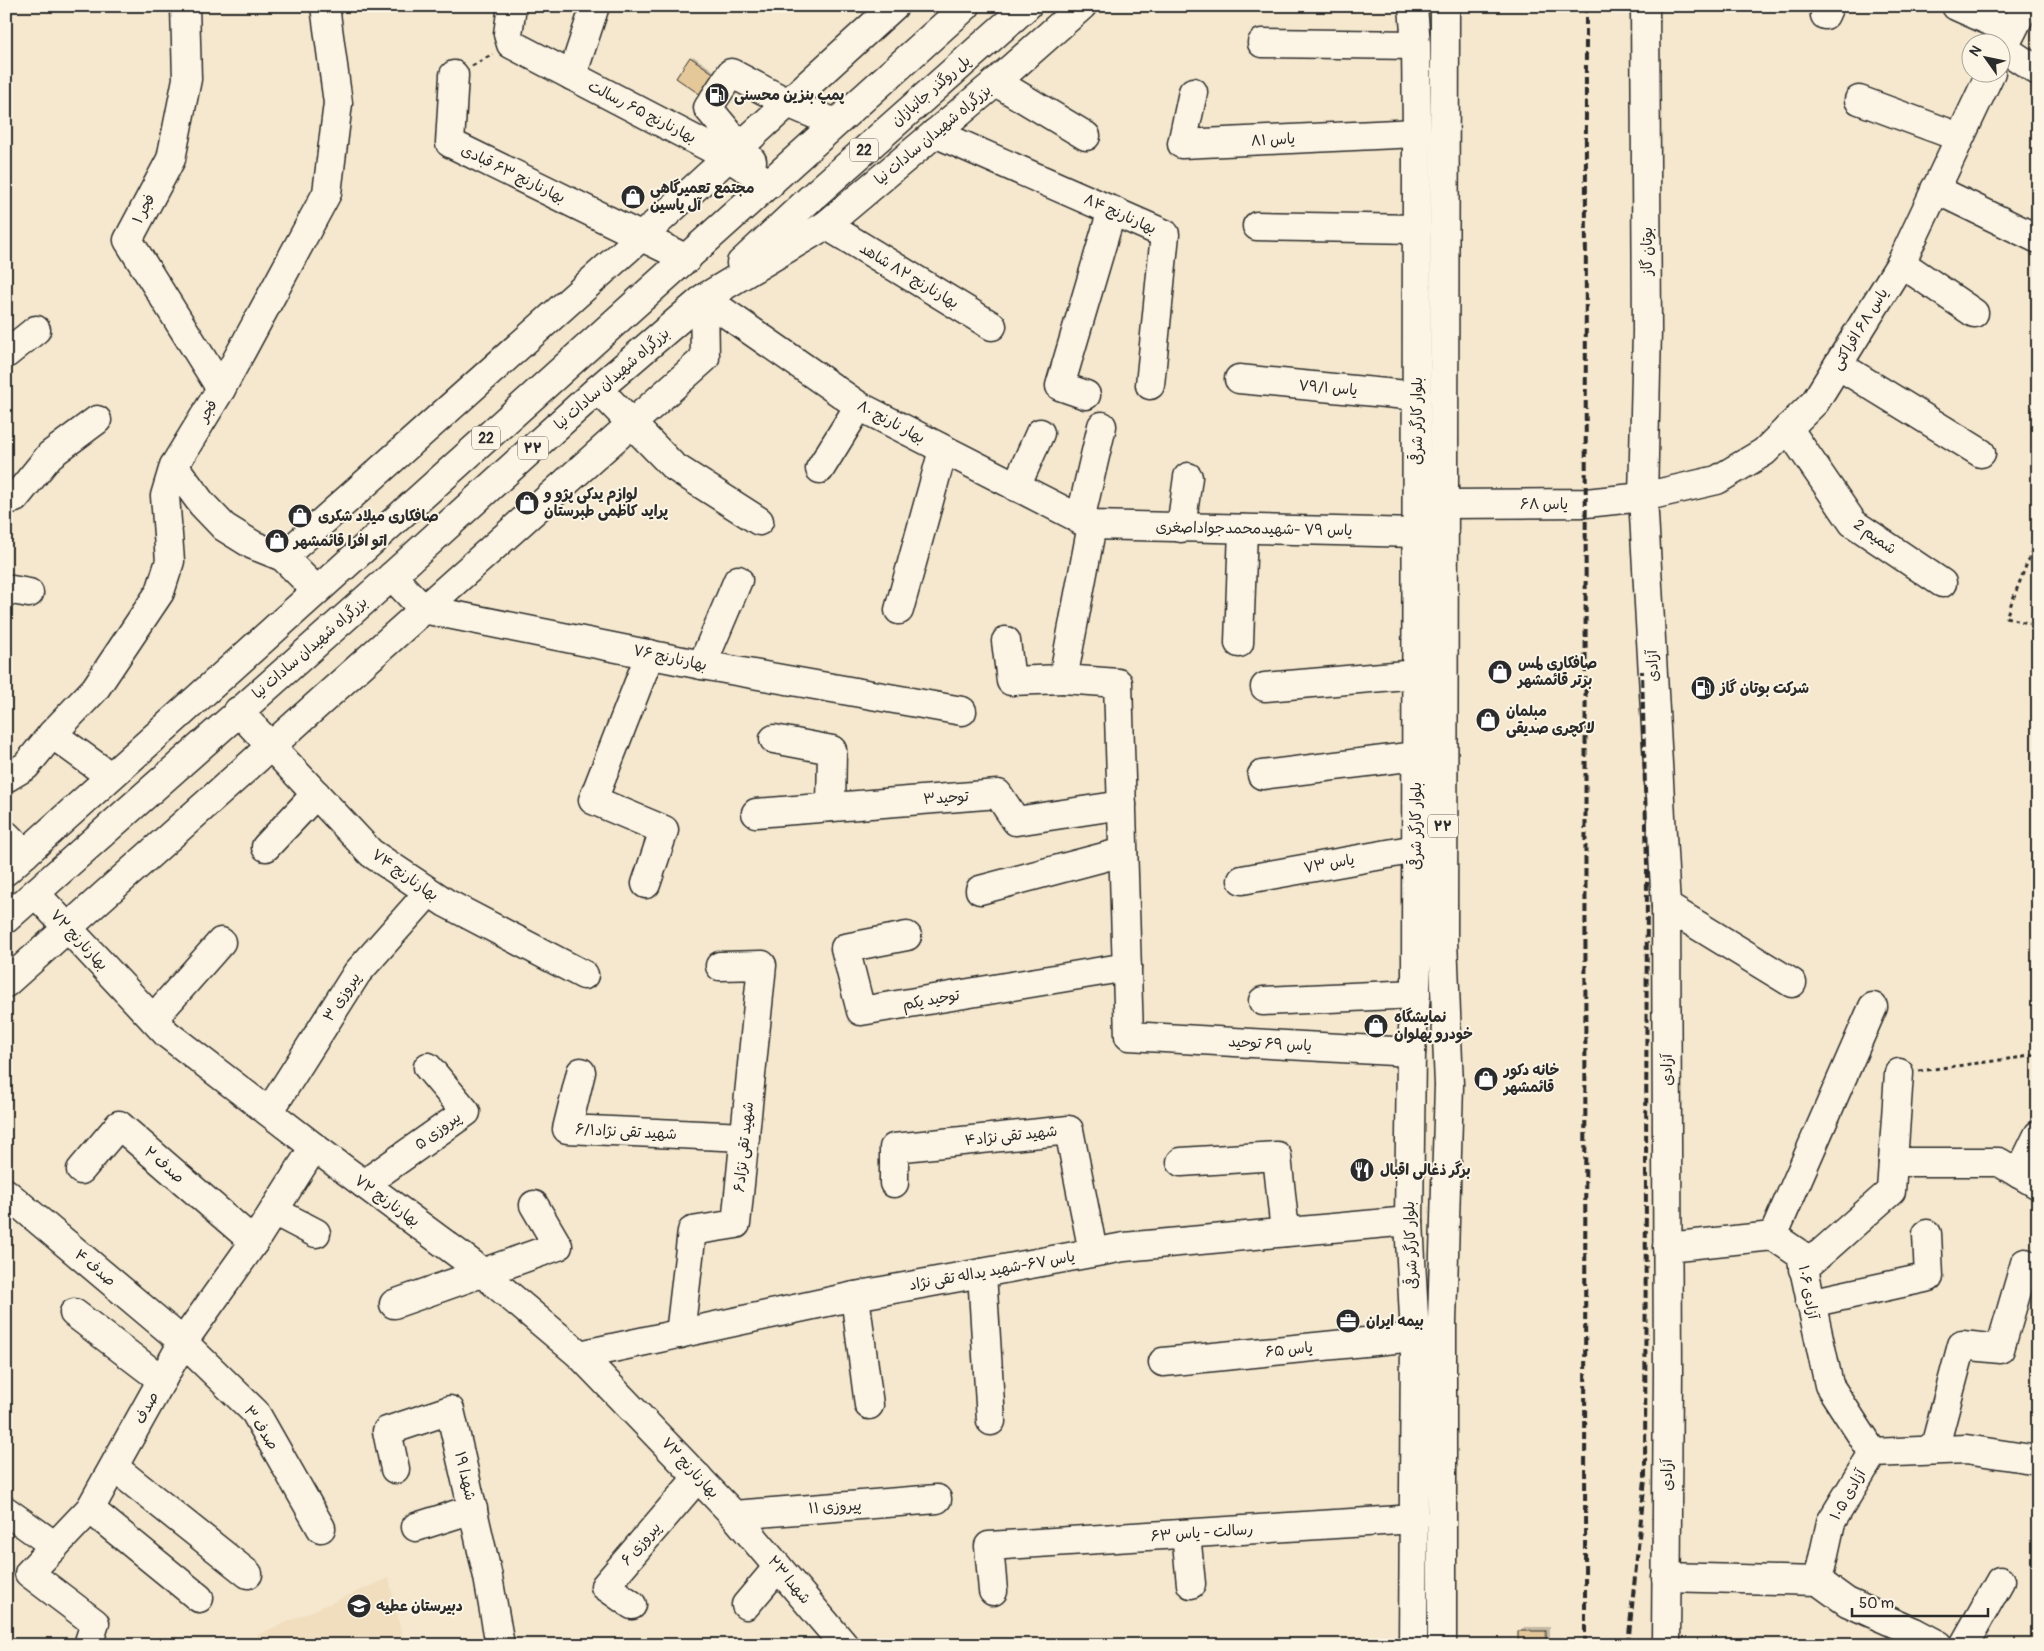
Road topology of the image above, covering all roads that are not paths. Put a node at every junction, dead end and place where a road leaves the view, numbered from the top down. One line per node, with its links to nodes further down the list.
1 (184, 6): 51 (main road, فجر ۱)
2 (325, 6): 51 (main road, فجر)
3 (512, 6): 21 (main road, بهارنارنج ۶۵ رسالت)
4 (594, 6): 21 (main road)
5 (894, 6): 26 (main road)
6 (966, 6): 27 (main road, 22)
7 (1027, 6): 43 (main road, پل روگذر جانبازان / 22)
8 (1082, 6): 22 (main road, بزرگراه شهیدان سادات نیا / ۲۲)
9 (1413, 6): 17 (main road, بلوار کارگر شرقی)
10 (1445, 6): 69 (main road, بلوار کارگر شرقی / ۲۲)
11 (1645, 6): 67 (main road, بوتان گاز)
12 (1956, 6): 14 (main road)
13 (2025, 6): 15 (main road)
14 (1991, 32)
15 (2012, 32)
16 (1262, 43): 17 (main road)
17 (1416, 45): 29 (main road, بلوار کارگر شرقی)
18 (2012, 48): 19 (main road)
19 (2038, 71)
20 (454, 75): 39 (main road, بهارنارنج ۶۳ قبادی)
21 (572, 76): 32 (main road, بهارنارنج ۶۵ رسالت)
22 (996, 82): 28 (main road, بزرگراه شهیدان سادات نیا / ۲۲); 30 (main road)
23 (1985, 82): 31 (main road, یاس ۶۸ افراکتی)
24 (1193, 92): 29 (main road, یاس ۸۱)
25 (1860, 100): 31 (main road)
26 (788, 103): 27 (main road); 32 (main road); 32 (main road)
27 (836, 123): 33 (main road, 22)
28 (935, 133): 35 (main road, بهارنارنج ۸۴); 36 (main road, بزرگراه شهیدان سادات نیا / ۲۲)
29 (1416, 133): 38 (main road, بلوار کارگر شرقی)
30 (1086, 136)
31 (1959, 137): 34 (main road, یاس ۶۸ افراکتی)
32 (734, 152): 33 (main road, بهارنارنج ۶۵ رسالت); 39 (main road)
33 (770, 184): 41 (main road, 22)
34 (1935, 189): 40 (main road); 42 (main road, یاس ۶۸ افراکتی)
35 (1112, 210): 50 (main road, بهارنارنج ۸۴); 53 (main road)
36 (826, 225): 43 (main road, بزرگراه شهیدان سادات نیا / ۲۲); 45 (main road, بهارنارنج ۸۲ شاهد)
37 (1257, 226): 38 (main road)
38 (1417, 229): 54 (main road, بلوار کارگر شرقی)
39 (642, 236): 41 (main road); 75 (main road)
40 (2038, 238)
41 (687, 258): 79 (main road, 22)
42 (1901, 263): 44 (main road); 48 (main road, یاس ۶۸ افراکتی)
43 (704, 298): 52 (main road, بزرگراه شهیدان سادات نیا / ۲۲); 55 (main road, بهار نارنج ۸۰); 57 (main road)
44 (1974, 313)
45 (992, 326)
46 (36, 330): 47 (main road)
47 (6, 354)
48 (1838, 365): 59 (main road, یاس ۶۸ افراکتی); 62 (main road)
49 (1239, 380): 54 (main road, یاس ۷۹/۱)
50 (1150, 385)
51 (221, 389): 63 (main road, فجر)
52 (598, 389): 57 (main road); 76 (main road, بزرگراه شهیدان سادات نیا / ۲۲)
53 (1086, 395)
54 (1417, 396): 74 (main road, بلوار کارگر شرقی)
55 (859, 406): 61 (main road, بهار نارنج ۸۰); 64 (main road)
56 (97, 420): 68 (main road)
57 (631, 423): 70 (main road); 80 (main road)
58 (1102, 426): 71 (main road)
59 (1788, 428): 67 (main road, یاس ۶۸ افراکتی); 78 (main road, شمیم 2)
60 (1040, 433): 66 (main road)
61 (943, 450): 66 (main road, بهار نارنج ۸۰); 81 (main road)
62 (1982, 453)
63 (174, 466): 75 (main road); 91 (main road, فجر)
64 (820, 469)
65 (1188, 477): 72 (main road)
66 (1016, 486): 71 (main road, بهار نارنج ۸۰)
67 (1643, 497): 69 (main road, یاس ۶۸); 111 (main road, آزادی)
68 (6, 500)
69 (1443, 504): 197 (main road, بلوار کارگر شرقی / ۲۲)
70 (759, 521)
71 (1086, 522): 72 (main road, یاس ۷۹ -شهیدمحمدجواداصغری); 87 (main road)
72 (1181, 528): 73 (main road, یاس ۷۹ -شهیدمحمدجواداصغری)
73 (1243, 529): 74 (main road, یاس ۷۹ -شهیدمحمدجواداصغری); 83 (main road)
74 (1417, 533): 86 (main road, بلوار کارگر شرقی)
75 (283, 557): 79 (main road)
76 (392, 576): 80 (main road); 89 (main road, بزرگراه شهیدان سادات نیا / ۲۲)
77 (738, 580): 85 (main road)
78 (1942, 583)
79 (316, 590): 96 (main road, 22)
80 (423, 609): 84 (main road, بهارنارنج ۷۶); 93 (main road)
81 (899, 610)
82 (1006, 640): 87 (main road)
83 (1239, 643)
84 (650, 654): 85 (main road, بهارنارنج ۷۶); 107 (main road)
85 (702, 665): 90 (main road, بهارنارنج ۷۶)
86 (1417, 674): 88 (main road); 94 (main road, بلوار کارگر شرقی)
87 (1063, 679): 99 (main road)
88 (1265, 687)
89 (238, 711): 93 (main road, بهارنارنج ۷۴); 110 (main road, بزرگراه شهیدان سادات نیا / ۲۲)
90 (962, 711)
91 (52, 734): 96 (main road); 97 (main road, فجر)
92 (774, 739): 100 (main road)
93 (271, 746): 98 (main road, بهارنارنج ۷۴); 113 (main road)
94 (1416, 756): 95 (main road); 103 (main road, بلوار کارگر شرقی)
95 (1262, 774)
96 (110, 776): 105 (main road, 22)
97 (6, 778)
98 (316, 794): 102 (main road); 109 (main road, بهارنارنج ۷۴)
99 (1122, 805): 100 (main road, توحید۳); 104 (main road)
100 (831, 807): 101 (main road, توحید۳)
101 (756, 813)
102 (266, 847)
103 (1416, 849): 106 (main road, یاس ۷۳); 121 (main road, بلوار کارگر شرقی)
104 (1123, 852): 108 (main road); 117 (main road)
105 (13, 853)
106 (1242, 880)
107 (646, 884)
108 (980, 890)
109 (429, 892): 118 (main road, بهارنارنج ۷۴); 129 (main road, پیروزی ۳)
110 (35, 893): 112 (main road, بزرگراه شهیدان سادات نیا / ۲۲); 113 (main road, بهارنارنج ۷۲)
111 (1666, 906): 120 (main road); 148 (main road, آزادی)
112 (6, 919)
113 (68, 928): 119 (main road); 124 (main road, بهارنارنج ۷۲)
114 (907, 936): 117 (main road, توحید یکم)
115 (221, 942): 124 (main road)
116 (720, 966): 131 (main road, شهید تقی نژاد۶)
117 (1127, 967): 125 (main road, یاس ۶۹ توحید)
118 (584, 975)
119 (6, 983)
120 (1792, 983)
121 (1416, 994): 122 (main road); 125 (main road, بلوار کارگر شرقی)
122 (1263, 1001)
123 (1873, 1007): 146 (main road)
124 (153, 1019): 129 (main road, بهارنارنج ۷۲)
125 (1411, 1052): 142 (main road, بلوار کارگر شرقی)
126 (428, 1067): 138 (main road, پیروزی ۵)
127 (581, 1072): 131 (main road, شهید تقی نژاد۶/۱)
128 (1899, 1073): 134 (main road)
129 (268, 1112): 132 (main road, بهارنارنج ۷۲)
130 (2038, 1135): 136 (main road)
131 (745, 1137): 158 (main road, شهید تقی نژاد۶)
132 (314, 1148): 138 (main road, بهارنارنج ۷۲); 141 (main road, صدف)
133 (1182, 1162): 143 (main road)
134 (1893, 1162): 136 (main road); 151 (main road)
135 (81, 1170): 147 (main road, صدف ۲)
136 (2029, 1180)
137 (894, 1183): 149 (main road, شهید تقی نژاد۴)
138 (364, 1184): 153 (main road, بهارنارنج ۷۲)
139 (6, 1194): 160 (main road, صدف ۴)
140 (534, 1204): 153 (main road)
141 (274, 1211): 144 (main road); 147 (main road, صدف)
142 (1408, 1221): 143 (main road, یاس ۶۷-شهید یداله تقی نژاد); 159 (main road, بلوار کارگر شرقی)
143 (1285, 1232): 149 (main road, یاس ۶۷-شهید یداله تقی نژاد)
144 (316, 1233)
145 (1927, 1234): 155 (main road)
146 (1773, 1236): 148 (main road); 151 (main road, آزادی ۱۰۶)
147 (254, 1242): 160 (main road, صدف)
148 (1667, 1247): 184 (main road, آزادی)
149 (1093, 1252): 152 (main road, یاس ۶۷-شهید یداله تقی نژاد)
150 (2025, 1263): 166 (main road)
151 (1803, 1269): 155 (main road, آزادی ۱۰۶)
152 (982, 1273): 154 (main road, یاس ۶۷-شهید یداله تقی نژاد); 165 (main road)
153 (484, 1274): 156 (main road); 161 (main road, بهارنارنج ۷۲)
154 (855, 1296): 158 (main road, یاس ۶۷-شهید یداله تقی نژاد); 164 (main road)
155 (1810, 1303): 167 (main road, آزادی ۱۰۶)
156 (394, 1304)
157 (74, 1313): 163 (main road)
158 (680, 1334): 161 (main road, یاس ۶۷-شهید یداله تقی نژاد)
159 (1415, 1338): 162 (main road, یاس ۶۵); 177 (main road, بلوار کارگر شرقی)
160 (183, 1342): 163 (main road, صدف); 179 (main road, صدف ۳)
161 (580, 1355): 171 (main road, بهارنارنج ۷۲)
162 (1163, 1362)
163 (162, 1380): 169 (main road, صدف)
164 (869, 1405)
165 (991, 1421)
166 (1934, 1450): 167 (main road, آزادی ۱۰۵); 168 (main road, آزادی ۱۰۵)
167 (1874, 1453): 185 (main road, آزادی ۱۰۵)
168 (2038, 1460)
169 (115, 1468): 173 (main road, صدف); 183 (main road)
170 (395, 1469): 174 (main road, شهدا ۱۹)
171 (698, 1477): 176 (main road, بهارنارنج ۷۲); 190 (main road, پیروزی ۶)
172 (937, 1499): 176 (main road, پیروزی ۱۱)
173 (90, 1509): 181 (main road, صدف); 189 (main road)
174 (473, 1509): 178 (main road); 194 (main road, شهدا ۱۹)
175 (6, 1511): 181 (main road)
176 (734, 1515): 182 (main road, شهدا ۲۳)
177 (1415, 1519): 180 (main road, رسالت - یاس ۶۳); 196 (main road, بلوار کارگر شرقی)
178 (416, 1527)
179 (321, 1528)
180 (1186, 1534): 187 (main road); 188 (main road, رسالت - یاس ۶۳)
181 (55, 1546): 193 (main road, صدف)
182 (778, 1567): 191 (main road); 195 (main road, شهدا ۲۳)
183 (248, 1574)
184 (1666, 1577): 185 (main road); 198 (main road, آزادی)
185 (1818, 1581): 192 (main road)
186 (2000, 1581): 200 (main road)
187 (1191, 1584)
188 (993, 1592)
189 (199, 1598)
190 (632, 1605)
191 (746, 1605)
192 (1912, 1638): 199 (main road)
193 (88, 1645)
194 (500, 1645)
195 (844, 1645)
196 (1414, 1645)
197 (1442, 1645)
198 (1666, 1645)
199 (1939, 1645)
200 (1964, 1645)

